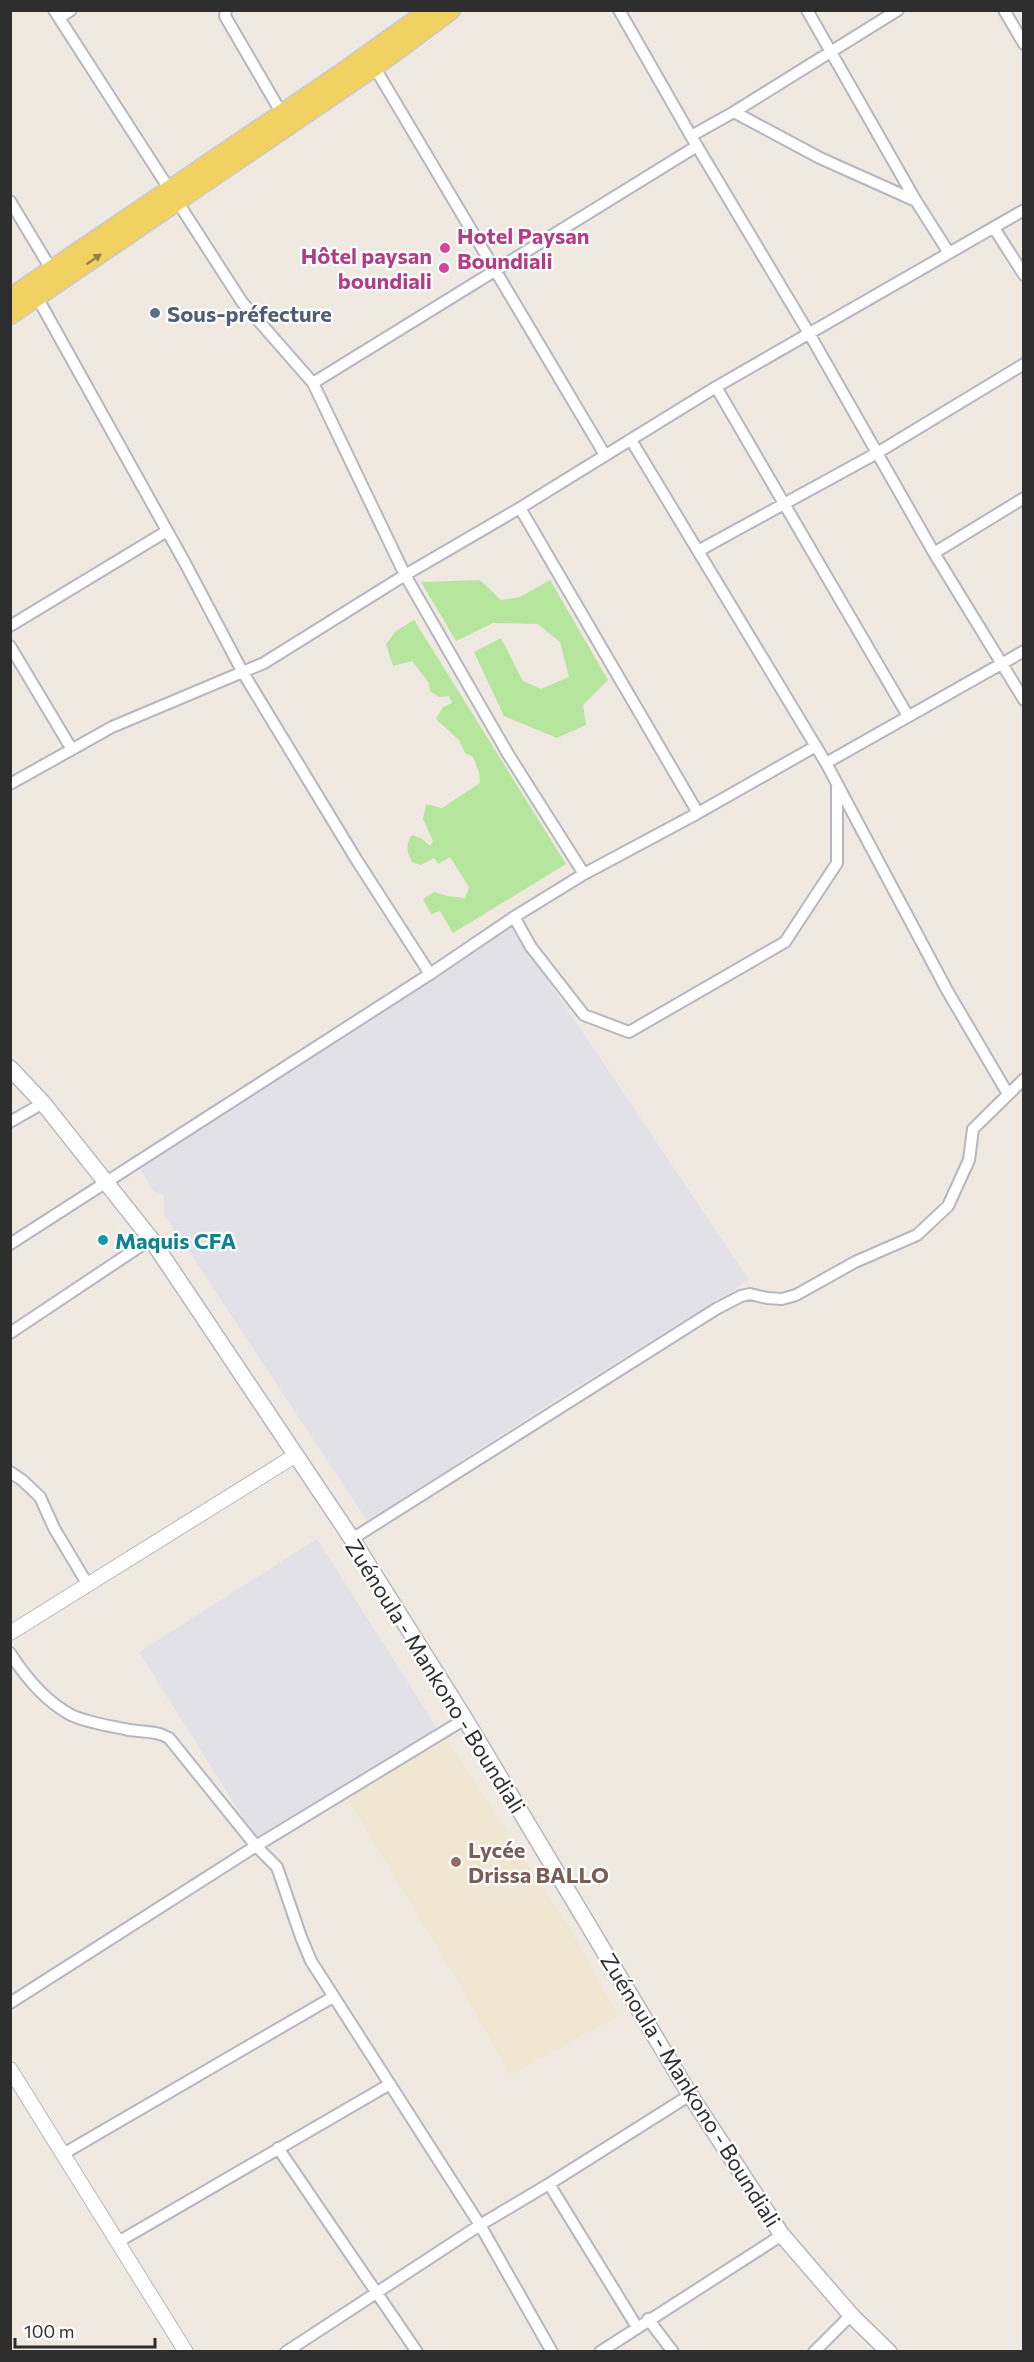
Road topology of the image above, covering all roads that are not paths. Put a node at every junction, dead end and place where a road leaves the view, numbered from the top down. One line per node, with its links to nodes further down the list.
1 (71, 10): 9 (street)
2 (226, 10): 14 (street)
3 (430, 10): 12 (main road)
4 (451, 10): 12 (main road)
5 (619, 10): 15 (street)
6 (807, 10): 11 (street)
7 (898, 10): 11 (street)
8 (1004, 10): 10 (street)
9 (57, 14): 17 (street)
10 (1023, 44)
11 (831, 51): 13 (street); 19 (street)
12 (371, 61): 14 (main road); 17 (main road); 23 (street)
13 (734, 112): 15 (street); 19 (street)
14 (282, 114): 17 (main road)
15 (691, 136): 16 (street)
16 (697, 146): 23 (street); 29 (street)
17 (172, 196): 25 (main road); 31 (street)
18 (10, 201): 25 (street)
19 (916, 201): 22 (street)
20 (1023, 210): 21 (street)
21 (994, 228): 22 (street); 24 (street)
22 (949, 253): 29 (street)
23 (496, 270): 31 (street); 35 (street)
24 (1023, 275)
25 (56, 276): 26 (main road); 27 (main road)
26 (37, 297): 28 (main road); 39 (street)
27 (10, 298)
28 (10, 315)
29 (810, 334): 32 (street); 34 (street)
30 (1023, 364): 34 (street)
31 (313, 383): 42 (street)
32 (716, 387): 33 (street); 37 (street)
33 (631, 440): 35 (street); 40 (street)
34 (877, 453): 37 (street); 41 (street)
35 (605, 455): 38 (street)
36 (1023, 498): 41 (street)
37 (785, 504): 40 (street); 49 (street)
38 (520, 508): 42 (street); 55 (street)
39 (167, 531): 43 (street); 47 (street)
40 (698, 551): 50 (street)
41 (934, 553): 46 (street)
42 (405, 575): 47 (street); 56 (street)
43 (10, 626)
44 (10, 646): 51 (street)
45 (1023, 651): 46 (street)
46 (1002, 664): 48 (street); 49 (street)
47 (242, 671): 51 (street); 58 (street)
48 (1023, 700)
49 (908, 716): 52 (street)
50 (816, 746): 52 (street); 55 (street)
51 (71, 748): 53 (street)
52 (826, 763): 54 (street)
53 (10, 784)
54 (837, 786): 57 (street); 61 (street)
55 (698, 813): 56 (street)
56 (584, 874): 57 (street)
57 (514, 917): 58 (street)
58 (430, 974): 64 (street)
59 (10, 1068): 62 (main road, Zuénoula - Mankono - Boundiali)
60 (1023, 1080): 61 (street)
61 (1008, 1094): 70 (street)
62 (43, 1103): 63 (street); 64 (main road, Zuénoula - Mankono - Boundiali)
63 (10, 1122)
64 (106, 1181): 65 (main road, Zuénoula - Mankono - Boundiali); 66 (street)
65 (151, 1239): 67 (street); 68 (main road, Zuénoula - Mankono - Boundiali)
66 (10, 1244)
67 (10, 1333)
68 (296, 1455): 70 (main road, Zuénoula - Mankono - Boundiali); 71 (street)
69 (10, 1472): 71 (street)
70 (352, 1539): 74 (main road, Zuénoula - Mankono - Boundiali)
71 (88, 1585): 72 (street)
72 (10, 1633)
73 (10, 1653): 75 (street)
74 (465, 1719): 75 (street); 80 (main road, Zuénoula - Mankono - Boundiali)
75 (256, 1846): 76 (street); 77 (street)
76 (333, 1997): 79 (street); 82 (street)
77 (10, 2003)
78 (11, 2070): 82 (street)
79 (390, 2084): 81 (street); 84 (street)
80 (690, 2095): 83 (street); 85 (main road, Zuénoula - Mankono - Boundiali)
81 (278, 2148): 86 (street); 87 (street)
82 (63, 2154): 86 (street)
83 (549, 2184): 84 (street); 90 (street)
84 (480, 2224): 87 (street); 94 (street)
85 (782, 2235): 88 (main road, Zuénoula - Mankono - Boundiali); 89 (street)
86 (118, 2242): 91 (street)
87 (379, 2293): 92 (street); 93 (street)
88 (851, 2315): 97 (street); 98 (main road, Zuénoula - Mankono - Boundiali)
89 (648, 2319): 90 (street); 96 (street)
90 (637, 2327): 95 (street)
91 (186, 2352)
92 (286, 2352)
93 (417, 2352)
94 (552, 2352)
95 (600, 2352)
96 (673, 2352)
97 (813, 2352)
98 (889, 2352)

